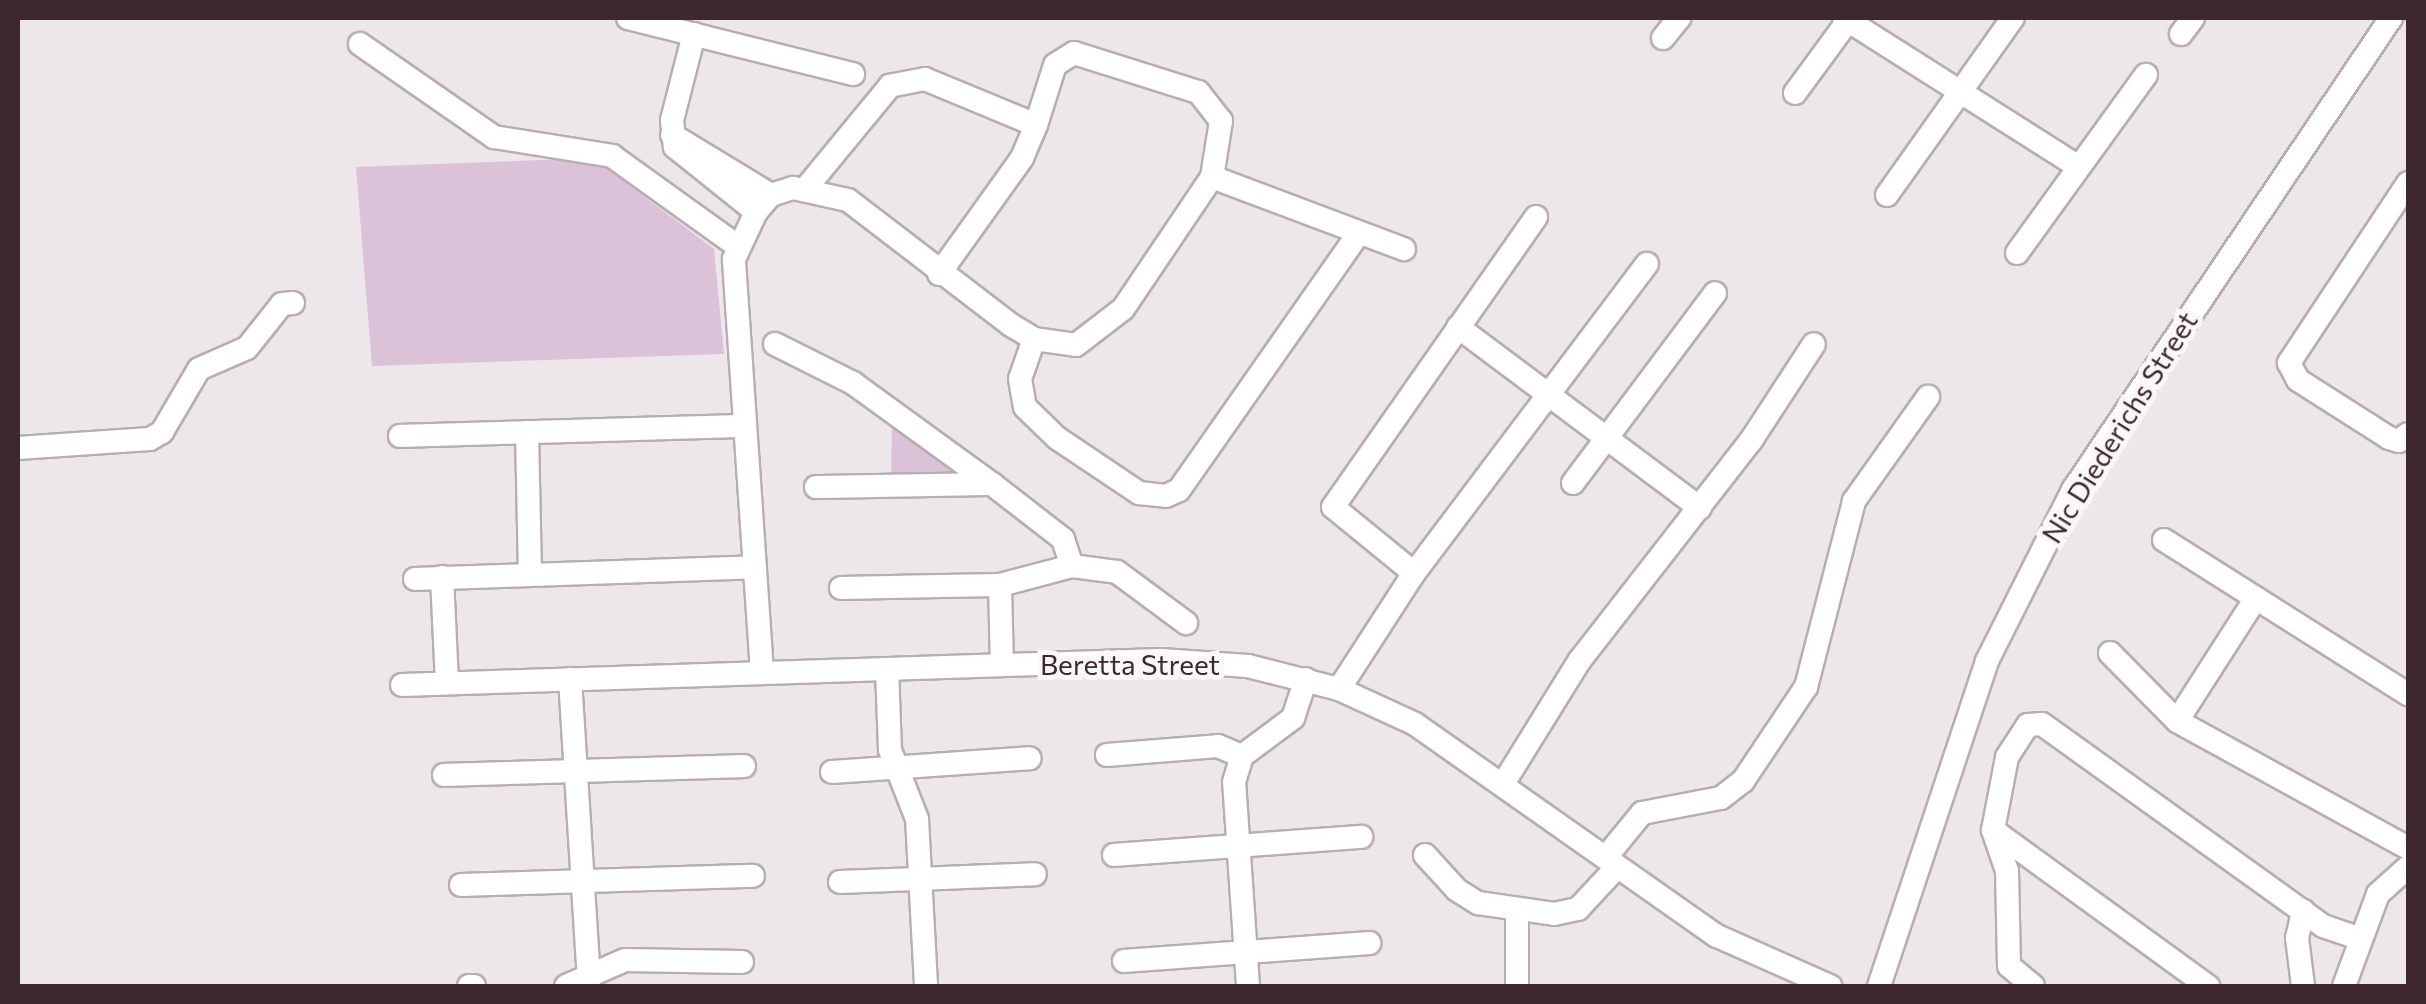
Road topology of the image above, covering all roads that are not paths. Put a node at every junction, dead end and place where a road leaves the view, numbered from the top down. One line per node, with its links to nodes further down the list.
1 (628, 18): 6 (street)
2 (1679, 18): 7 (street)
3 (1847, 18): 11 (street); 12 (street)
4 (2013, 18): 11 (street)
5 (2391, 18): 102 (street, Nic Diederichs Street)
6 (694, 34): 9 (street); 19 (street)
7 (1663, 38)
8 (360, 44): 22 (street)
9 (852, 74)
10 (2146, 75): 14 (street)
11 (1960, 91): 14 (street); 18 (street)
12 (1796, 93)
13 (1036, 126): 15 (street); 17 (street); 26 (street)
14 (2079, 167): 24 (street)
15 (1212, 177): 21 (street); 30 (street)
16 (2408, 183): 37 (street)
17 (804, 189): 19 (street); 26 (street)
18 (1887, 195)
19 (763, 204): 22 (street)
20 (1536, 216): 29 (street)
21 (1358, 234): 23 (street); 30 (street)
22 (736, 245): 35 (street)
23 (1404, 249)
24 (2018, 252)
25 (1647, 264): 33 (street)
26 (939, 274): 30 (street)
27 (1715, 293): 39 (street)
28 (294, 302): 40 (street)
29 (1458, 327): 33 (street); 48 (street)
30 (1034, 338)
31 (775, 344): 42 (street)
32 (1814, 344): 44 (street)
33 (1551, 394): 39 (street); 48 (street)
34 (1928, 397): 82 (street)
35 (745, 426): 36 (street); 47 (street)
36 (526, 432): 38 (street); 49 (street)
37 (2408, 434)
38 (400, 436)
39 (1608, 436): 41 (street); 44 (street)
40 (18, 448)
41 (1573, 483)
42 (992, 484): 43 (street); 46 (street)
43 (816, 487)
44 (1700, 508): 75 (street)
45 (2164, 540): 54 (street)
46 (1072, 566): 52 (street); 55 (street)
47 (755, 567): 49 (street); 59 (street)
48 (1414, 573): 64 (street)
49 (530, 574): 50 (street)
50 (442, 577): 51 (street); 62 (street)
51 (414, 579)
52 (1000, 584): 53 (street); 57 (street)
53 (841, 588)
54 (2256, 598): 65 (street); 66 (street)
55 (1186, 623)
56 (2110, 653): 66 (street)
57 (1002, 665): 58 (street, Beretta Street); 61 (street, Beretta Street)
58 (886, 668): 59 (street, Beretta Street); 71 (street)
59 (762, 672): 60 (street, Beretta Street)
60 (570, 679): 62 (street, Beretta Street); 72 (street)
61 (1306, 679): 64 (street, Beretta Street); 68 (street)
62 (448, 683): 63 (street, Beretta Street)
63 (402, 685)
64 (1339, 689): 75 (street, Beretta Street)
65 (2408, 694)
66 (2177, 720): 79 (street)
67 (1107, 755): 68 (street)
68 (1242, 756): 78 (street)
69 (1030, 758): 71 (street)
70 (744, 766): 72 (street)
71 (897, 768): 73 (street); 86 (street)
72 (576, 772): 74 (street); 88 (street)
73 (832, 772)
74 (444, 776)
75 (1503, 784): 82 (street, Beretta Street)
76 (1993, 830): 91 (street); 103 (street); 104 (street)
77 (1362, 837): 78 (street)
78 (1239, 846): 81 (street); 94 (street)
79 (2408, 848)
80 (1425, 855): 90 (street)
81 (1114, 856)
82 (1611, 862): 90 (street); 101 (street, Beretta Street)
83 (2408, 866): 92 (street)
84 (1035, 874): 86 (street)
85 (754, 876): 88 (street)
86 (921, 880): 87 (street); 98 (street)
87 (840, 882)
88 (581, 884): 89 (street); 97 (street)
89 (461, 885)
90 (1517, 908): 100 (street)
91 (2304, 912): 92 (street); 105 (street)
92 (2361, 939): 106 (street)
93 (1370, 943): 94 (street)
94 (1246, 952): 95 (street); 99 (street)
95 (1124, 961)
96 (742, 962): 97 (street)
97 (577, 984)
98 (926, 986)
99 (1248, 986)
100 (1517, 986)
101 (1830, 986)
102 (1879, 986)
103 (2032, 986)
104 (2208, 986)
105 (2303, 986)
106 (2344, 986)

